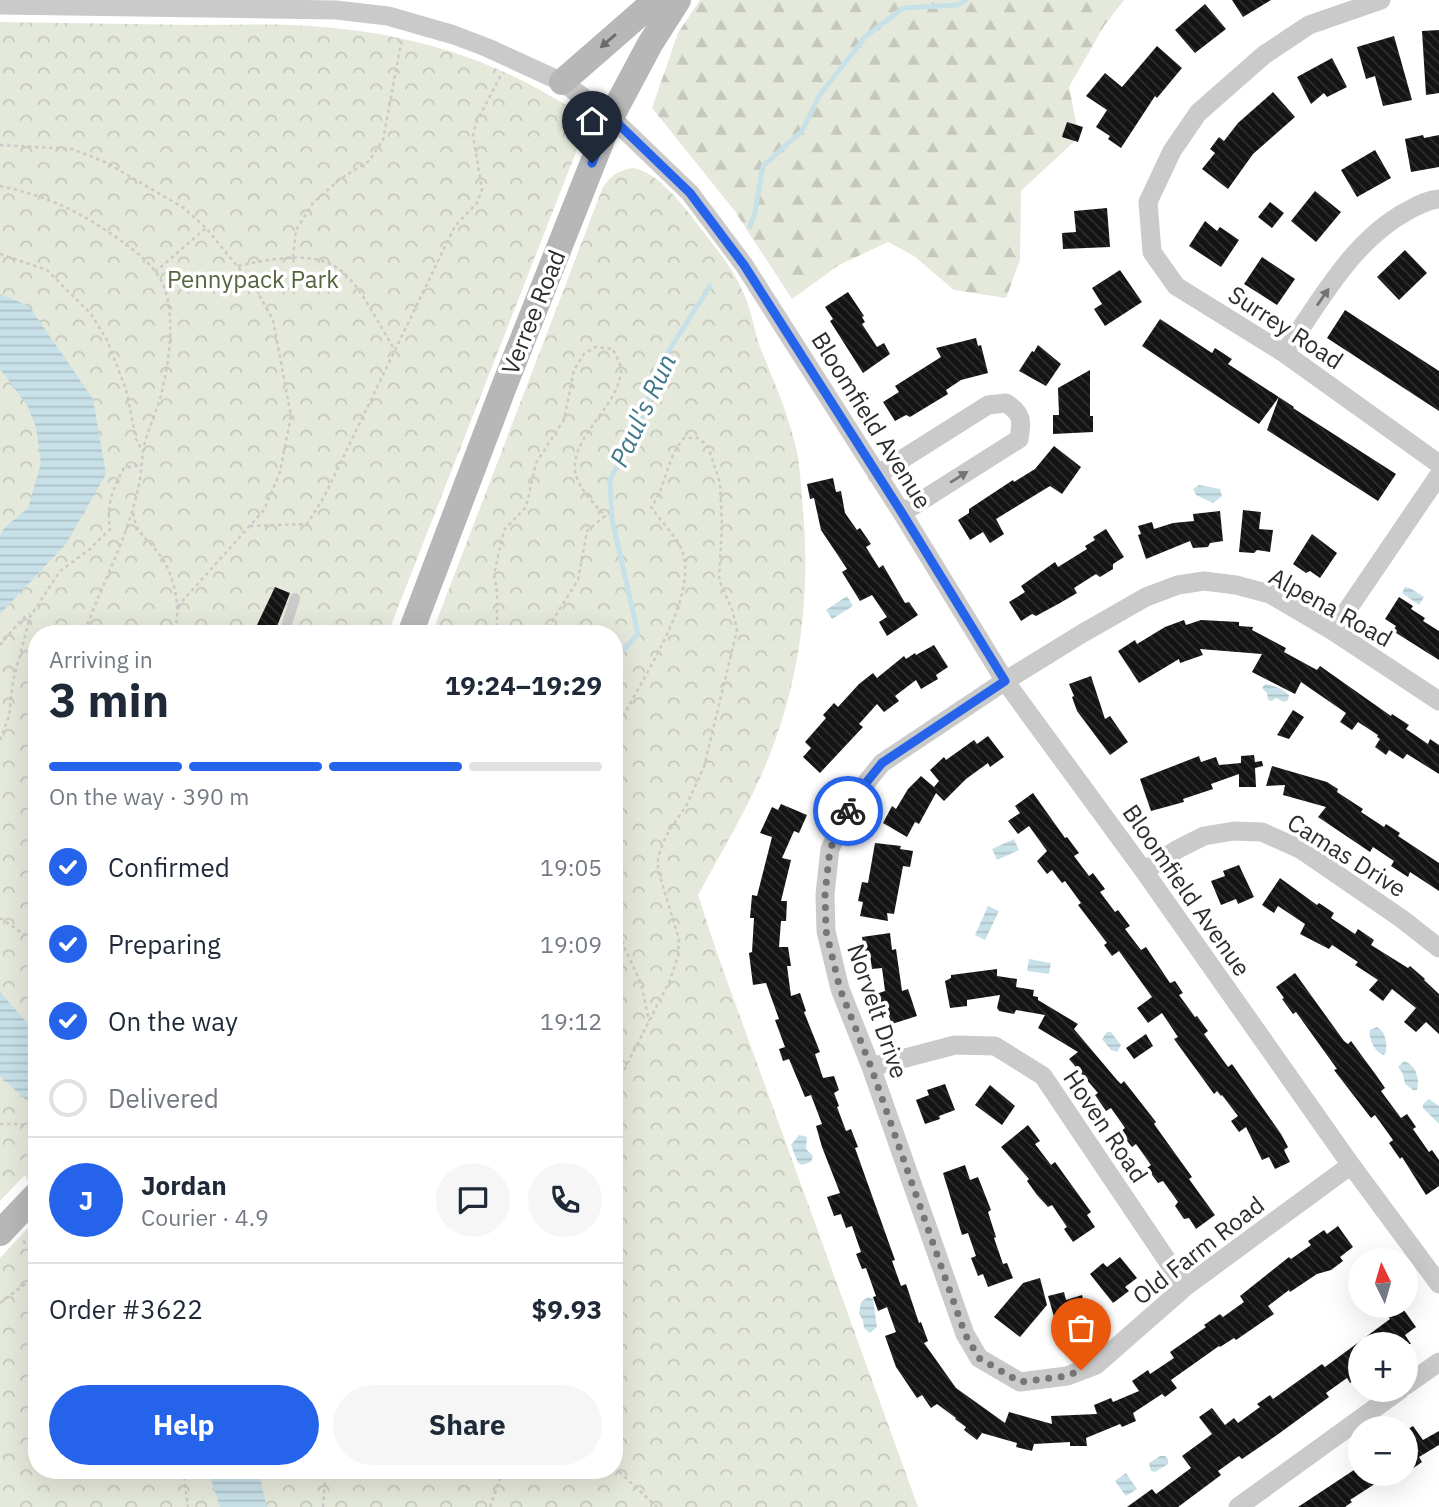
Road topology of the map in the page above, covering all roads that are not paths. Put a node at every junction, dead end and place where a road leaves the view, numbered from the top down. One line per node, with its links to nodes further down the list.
1 (656, 0): 5 (main road, one-way to 5)
2 (678, 0): 6 (main road, Verree Road)
3 (1381, 0): 8 (street, Surrey Road)
4 (0, 5): 5 (street, Bloomfield Avenue)
5 (562, 82): 6 (street, Bloomfield Avenue)
6 (611, 117): 10 (street, Bloomfield Avenue); 15 (main road, Verree Road)
7 (1439, 199): 8 (street, one-way to 7)
8 (1284, 353): 9 (street, Surrey Road)
9 (1439, 464)
10 (877, 475): 12 (street, Bloomfield Avenue); 12 (street, one-way to 10)
11 (1439, 475): 16 (street)
12 (902, 513): 17 (street, Bloomfield Avenue)
13 (295, 597): 14 (lane)
14 (287, 625)
15 (413, 625)
16 (1334, 631): 17 (street, Alpena Road); 18 (street, Alpena Road)
17 (1005, 681): 19 (street, Bloomfield Avenue); 21 (street, Norvelt Drive)
18 (1439, 701)
19 (1144, 871): 20 (street, Camas Drive); 22 (street, Bloomfield Avenue)
20 (1439, 948)
21 (871, 1067): 26 (street, Hoven Road); 28 (street, Norvelt Drive)
22 (1351, 1165): 25 (street, Bloomfield Avenue); 26 (street, Old Farm Road)
23 (28, 1203): 24 (main road)
24 (0, 1233)
25 (1439, 1284)
26 (1185, 1287): 28 (street, Old Farm Road)
27 (1439, 1362): 29 (street)
28 (996, 1369)
29 (1418, 1377)
30 (1384, 1402): 31 (street)
31 (1238, 1507)

